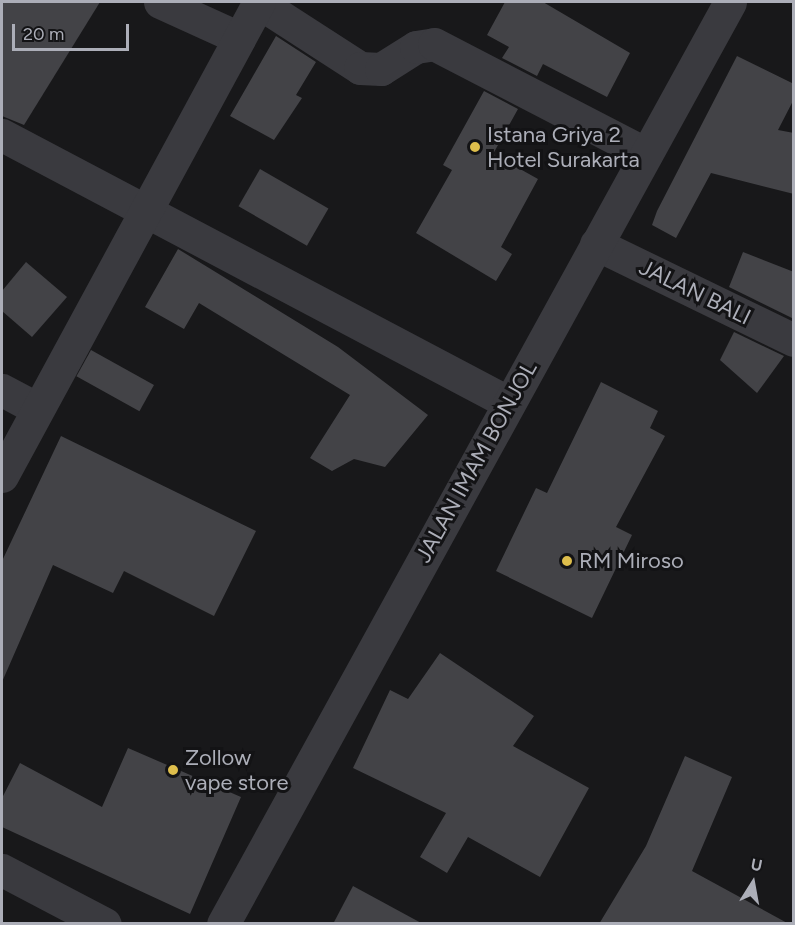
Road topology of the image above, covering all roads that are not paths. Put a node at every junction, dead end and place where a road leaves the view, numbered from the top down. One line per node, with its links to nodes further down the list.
1 (160, 2): 4 (street)
2 (258, 2): 4 (street); 6 (street)
3 (730, 2): 6 (street, JALAN IMAM BONJOL)
4 (239, 38): 7 (street)
5 (2, 135): 7 (street)
6 (646, 153): 8 (street, JALAN IMAM BONJOL)
7 (144, 210): 11 (street); 12 (street)
8 (596, 244): 9 (street, JALAN BALI); 11 (street, JALAN IMAM BONJOL)
9 (794, 340)
10 (2, 390): 12 (street)
11 (509, 403): 16 (street, JALAN IMAM BONJOL)
12 (36, 408): 13 (street)
13 (2, 476)
14 (2, 870): 15 (street)
15 (105, 924)
16 (223, 924)

